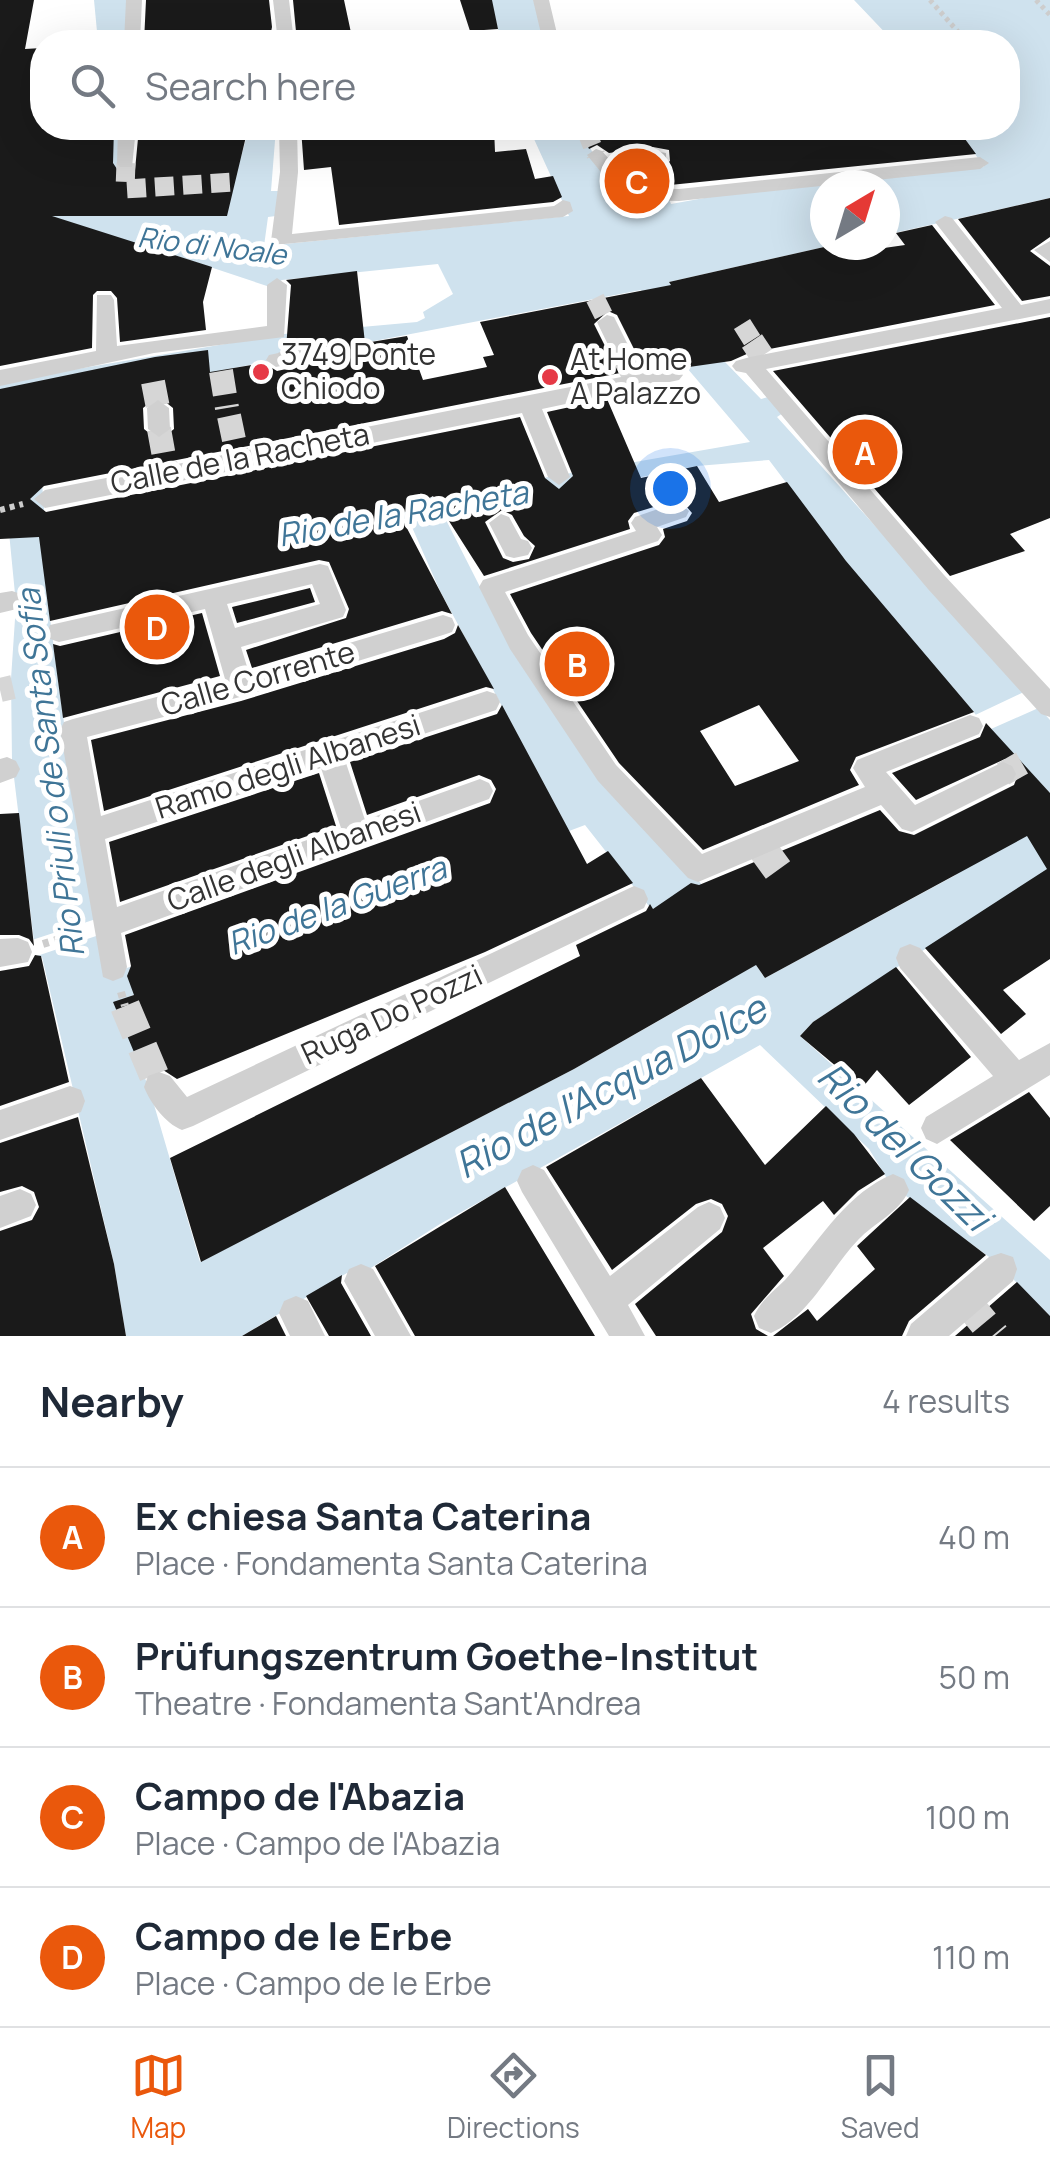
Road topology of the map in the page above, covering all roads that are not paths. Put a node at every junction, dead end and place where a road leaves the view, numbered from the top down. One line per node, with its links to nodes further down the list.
1 (134, 0): 4 (street)
2 (282, 0): 5 (street)
3 (540, 0): 6 (street)
4 (133, 30)
5 (285, 30)
6 (549, 30)
7 (127, 140): 11 (street)
8 (288, 140): 14 (street)
9 (596, 154): 13 (street)
10 (660, 156): 13 (street)
11 (126, 163)
12 (980, 163): 13 (street)
13 (626, 188)
14 (563, 206)
15 (945, 222): 21 (street)
16 (1050, 248): 17 (street)
17 (1050, 256)
18 (277, 284): 23 (street)
19 (104, 300): 26 (street)
20 (1050, 306): 21 (street)
21 (1017, 313): 40 (street)
22 (607, 322): 25 (street)
23 (280, 352): 24 (street); 26 (street)
24 (311, 353)
25 (623, 354)
26 (107, 357): 28 (street)
27 (672, 375): 29 (street, Calle de la Racheta)
28 (0, 378)
29 (528, 402): 30 (street); 31 (street, Calle de la Racheta)
30 (559, 477)
31 (34, 502)
32 (678, 511): 46 (street)
33 (501, 523): 34 (street)
34 (520, 548)
35 (213, 598): 37 (street); 38 (street); 38 (street)
36 (443, 625): 39 (street, Calle Corrente)
37 (59, 632)
38 (225, 641): 39 (street)
39 (240, 686): 47 (street, Calle Corrente)
40 (1045, 701)
41 (486, 702): 43 (street, Ramo degli Albanesi)
42 (970, 726): 46 (street)
43 (330, 754): 47 (street, Ramo degli Albanesi); 48 (street)
44 (1002, 774): 46 (street)
45 (480, 791): 48 (street, Calle degli Albanesi)
46 (885, 791)
47 (90, 832): 50 (street)
48 (357, 836): 50 (street, Calle degli Albanesi)
49 (634, 900): 55 (street, Ruga Do Pozzi)
50 (108, 924): 52 (street)
51 (910, 958): 54 (street)
52 (113, 967)
53 (1050, 1058): 54 (street)
54 (1016, 1080): 58 (street)
55 (159, 1087)
56 (70, 1101): 57 (street)
57 (0, 1125)
58 (938, 1128)
59 (534, 1180): 64 (street)
60 (893, 1190): 65 (street)
61 (708, 1218): 64 (street)
62 (1002, 1269): 68 (street)
63 (360, 1281): 66 (street)
64 (606, 1301): 67 (street)
65 (772, 1316)
66 (394, 1336)
67 (628, 1336)
68 (923, 1336)

